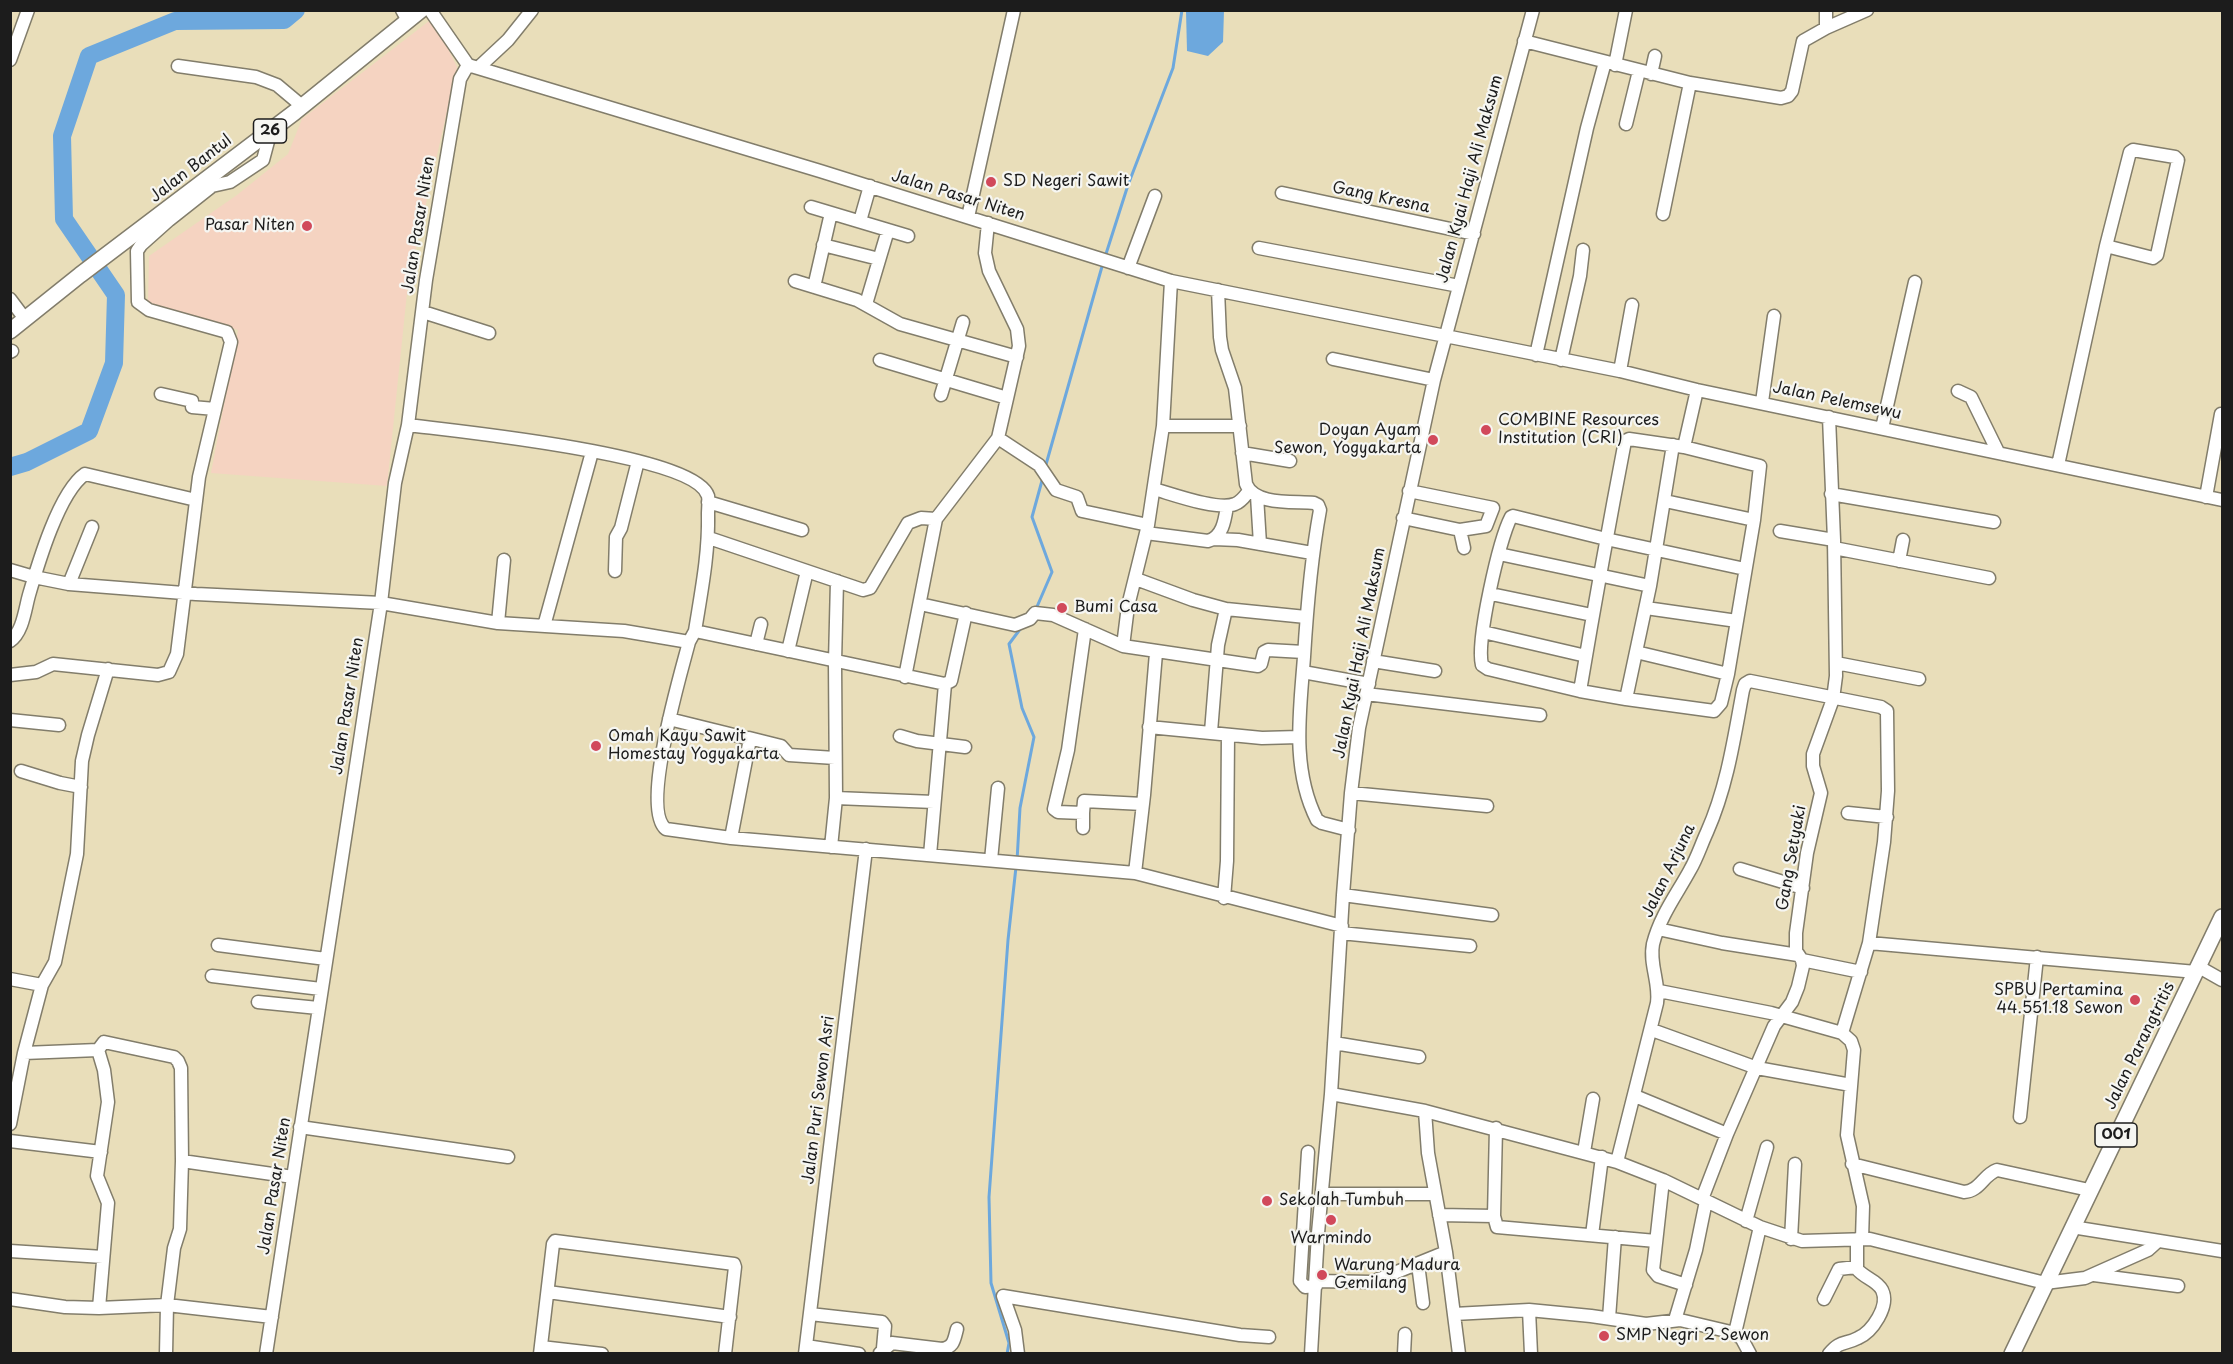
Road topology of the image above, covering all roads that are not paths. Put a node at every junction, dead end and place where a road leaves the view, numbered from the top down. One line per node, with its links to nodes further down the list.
1 (28, 10): 14 (street)
2 (421, 10): 10 (main road, Jalan Bantul / 26)
3 (430, 10): 17 (street)
4 (532, 10): 17 (street)
5 (1014, 10): 29 (street)
6 (1533, 10): 12 (street, Jalan Kyai Haji Ali Maksum)
7 (1626, 10): 15 (street)
8 (1826, 10): 11 (street)
9 (1867, 10): 11 (street)
10 (405, 16): 20 (main road, Jalan Bantul / 26)
11 (1826, 28): 19 (street)
12 (1524, 41): 15 (street); 33 (street, Jalan Kyai Haji Ali Maksum)
13 (1655, 56): 18 (street)
14 (10, 60)
15 (1610, 63): 18 (street); 58 (street)
16 (178, 66): 20 (street)
17 (473, 67): 23 (street, Jalan Pasar Niten); 50 (street, Jalan Pasar Niten)
18 (1645, 72): 19 (street); 21 (street)
19 (1690, 83): 28 (street)
20 (302, 106): 22 (main road, Jalan Bantul / 26)
21 (1626, 124)
22 (209, 182): 51 (main road, Jalan Bantul / 26); 72 (street)
23 (870, 186): 29 (street, Jalan Pasar Niten); 30 (street)
24 (1282, 193): 33 (street, Gang Kresna)
25 (1155, 196): 40 (street)
26 (811, 207): 27 (street)
27 (831, 213): 30 (street); 35 (street)
28 (1663, 214)
29 (968, 217): 31 (street, Jalan Pasar Niten)
30 (860, 221): 32 (street)
31 (988, 224): 40 (street, Jalan Pasar Niten); 59 (street)
32 (888, 230): 34 (street); 39 (street)
33 (1474, 234): 44 (street, Jalan Kyai Haji Ali Maksum)
34 (908, 236)
35 (824, 245): 39 (street); 45 (street)
36 (2106, 246): 36 (street); 86 (street)
37 (1259, 248): 44 (street)
38 (1583, 250): 62 (street)
39 (879, 259): 48 (street)
40 (1128, 268): 42 (street, Jalan Pasar Niten)
41 (795, 281): 45 (street)
42 (1171, 281): 46 (street, Jalan Pasar Niten); 76 (street)
43 (1916, 282): 78 (street)
44 (1458, 286): 56 (street, Jalan Kyai Haji Ali Maksum)
45 (814, 287): 48 (street)
46 (1218, 290): 56 (street, Jalan Pasar Niten); 77 (street)
47 (10, 299): 51 (street)
48 (866, 304): 57 (street)
49 (1632, 305): 63 (street)
50 (423, 312): 55 (street); 75 (street, Jalan Pasar Niten)
51 (23, 315): 54 (main road, Jalan Bantul / 26)
52 (1774, 316): 71 (street)
53 (963, 322): 57 (street)
54 (10, 331)
55 (489, 333)
56 (1444, 336): 58 (street, Jalan Pelemsewu); 65 (street, Jalan Kyai Haji Ali Maksum)
57 (957, 341): 59 (street); 64 (street)
58 (1536, 355): 62 (street, Jalan Pelemsewu)
59 (1017, 357): 70 (street)
60 (1333, 359): 65 (street)
61 (880, 360): 64 (street)
62 (1561, 360): 63 (street, Jalan Pelemsewu)
63 (1620, 371): 66 (street, Jalan Pelemsewu)
64 (946, 379): 69 (street); 70 (street)
65 (1434, 380): 88 (street, Jalan Kyai Haji Ali Maksum)
66 (1697, 390): 71 (street, Jalan Pelemsewu); 80 (street)
67 (1959, 391): 82 (street)
68 (161, 394): 72 (street)
69 (941, 395)
70 (1007, 399): 79 (street)
71 (1762, 402): 74 (street, Jalan Pelemsewu)
72 (215, 409): 92 (street)
73 (2221, 414): 91 (street)
74 (1829, 417): 78 (street, Jalan Pelemsewu); 90 (street, Gang Setyaki)
75 (408, 425): 81 (street); 131 (street, Jalan Pasar Niten)
76 (1163, 426): 77 (street); 87 (street)
77 (1240, 426): 83 (street)
78 (1882, 428): 82 (street, Jalan Pelemsewu)
79 (998, 438): 98 (street); 102 (street)
80 (1679, 446): 94 (street); 99 (street); 108 (street)
81 (592, 452): 84 (street); 141 (street)
82 (1998, 452): 86 (street, Jalan Pelemsewu)
83 (1242, 453): 85 (street); 89 (street)
84 (638, 461): 95 (street); 120 (street)
85 (1290, 461)
86 (2058, 465): 91 (street, Jalan Pelemsewu)
87 (1154, 489): 96 (street); 102 (street)
88 (1409, 491): 97 (street, Jalan Kyai Haji Ali Maksum); 104 (street)
89 (1253, 494): 96 (street); 110 (street); 114 (street)
90 (1831, 494): 100 (street); 111 (street, Gang Setyaki)
91 (2206, 497): 93 (street, Jalan Pelemsewu)
92 (196, 500): 123 (street); 129 (street)
93 (2223, 500)
94 (1665, 501): 99 (street); 113 (street)
95 (708, 502): 103 (street); 106 (street)
96 (1227, 506): 107 (street)
97 (1403, 518): 104 (street); 155 (street, Jalan Kyai Haji Ali Maksum)
98 (936, 519): 126 (street); 132 (street)
99 (1754, 520): 118 (street)
100 (1994, 522)
101 (92, 527): 127 (street)
102 (1147, 529): 107 (street); 125 (street)
103 (802, 530)
104 (1460, 530): 112 (street)
105 (1780, 531): 111 (street)
106 (709, 538): 121 (street); 144 (street)
107 (1214, 539): 110 (street)
108 (1606, 539): 113 (street); 115 (street); 122 (street)
109 (1903, 540): 117 (street)
110 (1260, 544): 114 (street)
111 (1834, 544): 117 (street); 156 (street, Gang Setyaki)
112 (1464, 548)
113 (1656, 550): 118 (street); 128 (street)
114 (1312, 553): 137 (street)
115 (1499, 554): 122 (street); 130 (street)
116 (504, 560): 139 (street)
117 (1899, 561): 124 (street)
118 (1745, 569): 138 (street)
119 (10, 570): 123 (street)
120 (615, 571)
121 (807, 571): 126 (street); 148 (street)
122 (1598, 576): 128 (street); 136 (street)
123 (34, 577): 127 (street); 145 (street)
124 (1989, 578)
125 (1136, 579): 134 (street); 147 (street)
126 (837, 581): 154 (street)
127 (69, 584): 129 (street)
128 (1650, 586): 133 (street)
129 (184, 593): 131 (street); 157 (street)
130 (1491, 594): 136 (street); 143 (street)
131 (381, 603): 139 (street); 214 (street, Jalan Pasar Niten)
132 (920, 604): 135 (street); 162 (street)
133 (1646, 608): 138 (street); 150 (street)
134 (1226, 609): 137 (street); 153 (street)
135 (966, 613): 142 (street); 164 (street)
136 (1592, 615): 152 (street)
137 (1306, 617): 149 (street)
138 (1737, 621): 160 (street)
139 (498, 623): 141 (street)
140 (761, 624): 146 (street)
141 (544, 626): 144 (street)
142 (1085, 630): 147 (street); 190 (street)
143 (1483, 632): 152 (street); 166 (street)
144 (692, 637): 146 (street); 170 (street)
145 (10, 641)
146 (756, 644): 148 (street)
147 (1123, 646): 151 (street)
148 (788, 651): 154 (street)
149 (1304, 652): 153 (street); 158 (street)
150 (1636, 652): 160 (street); 167 (street)
151 (1156, 653): 153 (street); 173 (street)
152 (1586, 656): 166 (street)
153 (1216, 661): 174 (street)
154 (835, 662): 162 (street); 181 (street)
155 (1373, 662): 159 (street); 165 (street, Jalan Kyai Haji Ali Maksum)
156 (1836, 663): 163 (street); 168 (street, Gang Setyaki)
157 (108, 669): 161 (street); 183 (street)
158 (1303, 672): 165 (street); 177 (street)
159 (1435, 672)
160 (1728, 674): 167 (street)
161 (10, 675)
162 (905, 677): 164 (street)
163 (1919, 679)
164 (945, 684): 179 (street)
165 (1368, 689): 169 (street); 185 (street, Jalan Kyai Haji Ali Maksum)
166 (1580, 691): 167 (street)
167 (1626, 699)
168 (1833, 699): 192 (street); 202 (street, Gang Setyaki); 208 (street, Jalan Arjuna)
169 (1540, 715)
170 (669, 719): 178 (street); 195 (street)
171 (10, 720): 172 (street)
172 (59, 725)
173 (1149, 727): 174 (street); 188 (street)
174 (1211, 732): 175 (street)
175 (1228, 735): 177 (street); 204 (street)
176 (900, 736): 179 (street)
177 (1299, 736): 194 (street)
178 (749, 738): 181 (street); 195 (street)
179 (939, 744): 180 (street); 187 (street)
180 (965, 747)
181 (835, 758): 186 (street)
182 (21, 771): 183 (street)
183 (81, 787): 220 (street)
184 (998, 788): 199 (street)
185 (1351, 793): 189 (street); 194 (street, Jalan Kyai Haji Ali Maksum)
186 (836, 798): 187 (street); 196 (street)
187 (934, 802): 198 (street)
188 (1143, 804): 190 (street); 201 (street)
189 (1487, 806)
190 (1083, 813): 193 (street)
191 (1848, 813): 192 (street)
192 (1887, 817): 209 (street)
193 (1083, 828)
194 (1349, 830): 203 (street, Jalan Kyai Haji Ali Maksum)
195 (731, 838): 196 (street)
196 (831, 847): 197 (street)
197 (866, 849): 198 (street); 291 (street, Jalan Puri Sewon Asri)
198 (930, 855): 199 (street)
199 (991, 860): 201 (street)
200 (1740, 869): 202 (street)
201 (1135, 873): 204 (street)
202 (1803, 888): 212 (street, Gang Setyaki)
203 (1343, 895): 205 (street); 207 (street, Jalan Kyai Haji Ali Maksum)
204 (1224, 898): 207 (street)
205 (1492, 915)
206 (2223, 917): 215 (main road, Jalan Parangtritis / 001)
207 (1341, 930): 211 (street); 228 (street, Jalan Kyai Haji Ali Maksum)
208 (1658, 930): 212 (street); 222 (street, Jalan Arjuna)
209 (1869, 943): 213 (street); 216 (street)
210 (218, 945): 214 (street)
211 (1470, 946)
212 (1800, 957): 216 (street); 225 (street, Gang Setyaki)
213 (2037, 957): 215 (street); 238 (street)
214 (326, 959): 221 (street, Jalan Pasar Niten)
215 (2197, 970): 219 (street); 256 (main road, Jalan Parangtritis / 001)
216 (1861, 972): 227 (street)
217 (212, 976): 221 (street)
218 (10, 980): 220 (street)
219 (2223, 980)
220 (42, 985): 230 (street)
221 (321, 989): 224 (street, Jalan Pasar Niten)
222 (1659, 991): 225 (street); 226 (street, Jalan Arjuna)
223 (258, 1002): 224 (street)
224 (318, 1008): 240 (street, Jalan Pasar Niten)
225 (1779, 1017): 227 (street); 232 (street, Gang Setyaki)
226 (1652, 1030): 232 (street); 235 (street, Jalan Arjuna)
227 (1842, 1033): 233 (street)
228 (1334, 1043): 231 (street); 234 (street, Jalan Kyai Haji Ali Maksum)
229 (98, 1050): 230 (street); 245 (street); 250 (street)
230 (24, 1053): 239 (street)
231 (1419, 1057)
232 (1757, 1068): 233 (street); 242 (street, Gang Setyaki)
233 (1851, 1085): 253 (street)
234 (1331, 1094): 237 (street); 257 (street, Jalan Kyai Haji Ali Maksum)
235 (1635, 1096): 242 (street); 251 (street, Jalan Arjuna)
236 (1593, 1099): 247 (street)
237 (1425, 1111): 241 (street); 258 (street)
238 (2020, 1117)
239 (10, 1124)
240 (300, 1127): 248 (street); 254 (street, Jalan Pasar Niten)
241 (1496, 1128): 247 (street); 261 (street)
242 (1727, 1134): 259 (street, Gang Setyaki)
243 (10, 1142): 245 (street)
244 (1767, 1147): 262 (street)
245 (101, 1152): 276 (street)
246 (1308, 1152): 265 (street)
247 (1584, 1152): 249 (street)
248 (508, 1157)
249 (1602, 1157): 251 (street); 267 (street)
250 (182, 1161): 254 (street); 288 (street)
251 (1617, 1162): 255 (street)
252 (1795, 1164): 269 (street)
253 (1852, 1164): 256 (street); 270 (street)
254 (293, 1177): 293 (street, Jalan Pasar Niten)
255 (1663, 1180): 259 (street); 271 (street)
256 (2089, 1190): 264 (main road, Jalan Parangtritis / 001)
257 (1322, 1194): 258 (street); 266 (street, Jalan Kyai Haji Ali Maksum)
258 (1435, 1194): 260 (street)
259 (1704, 1200): 262 (street); 282 (street, Gang Setyaki)
260 (1439, 1215): 261 (street); 275 (street)
261 (1494, 1216): 267 (street)
262 (1746, 1221): 263 (street)
263 (1760, 1227): 269 (street); 298 (street)
264 (2072, 1227): 272 (street); 281 (main road, Jalan Parangtritis / 001)
265 (1302, 1233): 266 (street); 280 (street)
266 (1318, 1233): 280 (street, Jalan Kyai Haji Ali Maksum)
267 (1592, 1235): 268 (street)
268 (1615, 1237): 271 (street); 295 (street)
269 (1791, 1239): 270 (street)
270 (1859, 1239): 278 (street); 281 (street)
271 (1656, 1240): 282 (street)
272 (2158, 1241): 274 (street); 279 (street)
273 (10, 1251): 276 (street)
274 (2223, 1251)
275 (1446, 1252): 277 (street); 292 (street)
276 (103, 1257): 289 (street)
277 (1418, 1264): 280 (street); 287 (street)
278 (1856, 1267): 286 (street); 315 (street)
279 (2093, 1275): 281 (street); 283 (street)
280 (1316, 1283): 310 (street, Jalan Kyai Haji Ali Maksum)
281 (2044, 1284): 316 (main road, Jalan Parangtritis / 001)
282 (1686, 1285): 296 (street, Gang Setyaki)
283 (2178, 1286)
284 (548, 1292): 294 (street); 294 (street); 301 (street)
285 (10, 1299): 289 (street)
286 (1824, 1299)
287 (1423, 1303)
288 (166, 1305): 289 (street); 293 (street); 304 (street)
289 (99, 1308)
290 (1529, 1311): 292 (street); 295 (street); 313 (street)
291 (810, 1314): 302 (street, Jalan Puri Sewon Asri); 303 (street)
292 (1454, 1314): 312 (street)
293 (272, 1317): 305 (street, Jalan Pasar Niten)
294 (730, 1317): 307 (street)
295 (1609, 1318): 296 (street)
296 (1675, 1320): 298 (street)
297 (957, 1329): 303 (street)
298 (1735, 1333): 314 (street)
299 (1406, 1334): 311 (street)
300 (1269, 1337): 309 (street)
301 (540, 1350): 306 (street)
302 (806, 1350): 308 (street)
303 (881, 1351)
304 (166, 1353)
305 (266, 1353)
306 (602, 1353)
307 (725, 1353)
308 (860, 1353)
309 (1018, 1353)
310 (1311, 1353)
311 (1404, 1353)
312 (1459, 1353)
313 (1531, 1353)
314 (1750, 1353)
315 (1829, 1353)
316 (2012, 1353)

